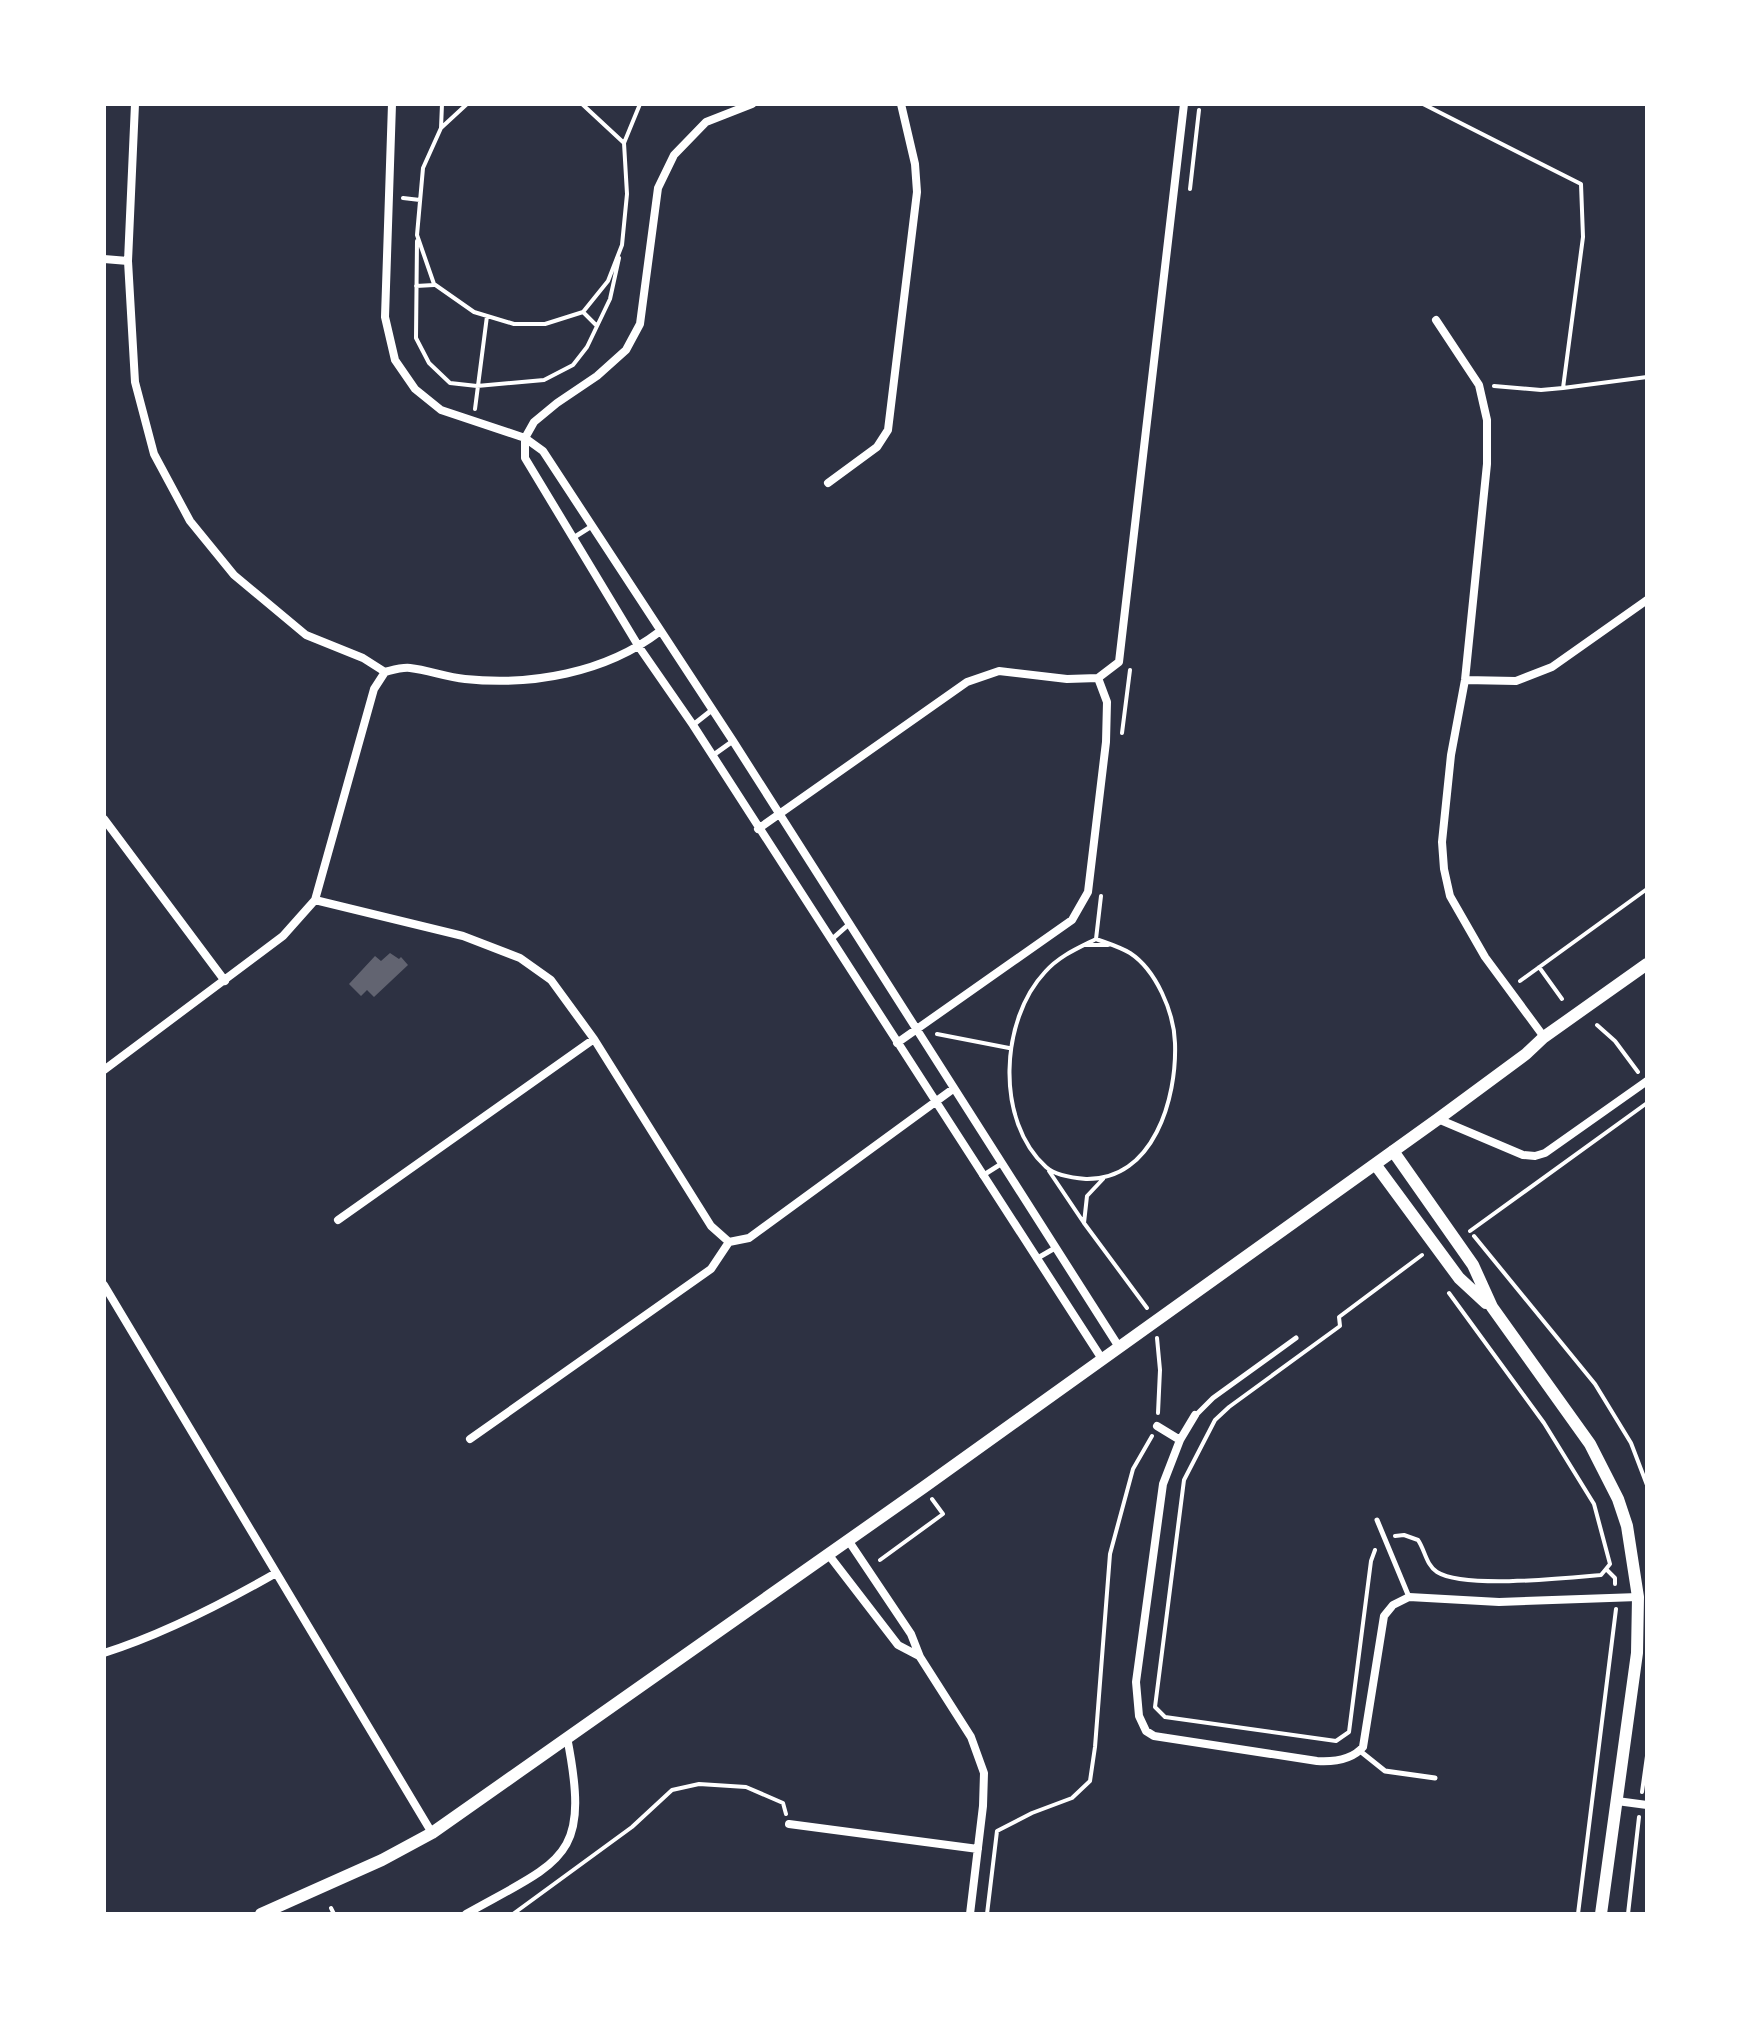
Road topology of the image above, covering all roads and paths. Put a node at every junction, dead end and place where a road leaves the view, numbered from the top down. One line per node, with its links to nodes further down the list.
1 (135, 104): 18 (street)
2 (392, 104): 13 (street)
3 (442, 104): 11 (path)
4 (467, 104): 11 (path)
5 (582, 104): 12 (path)
6 (640, 104): 12 (path)
7 (752, 104): 30 (street)
8 (901, 104): 31 (street)
9 (1184, 104): 38 (street)
10 (1423, 104): 28 (path)
11 (441, 128): 14 (path)
12 (624, 143): 16 (path)
13 (390, 197): 14 (path); 29 (street)
14 (420, 200): 15 (path)
15 (417, 235): 19 (path); 20 (path)
16 (622, 245): 21 (path); 24 (path)
17 (104, 259): 18 (street)
18 (128, 261): 37 (street)
19 (434, 284): 20 (path); 22 (path)
20 (416, 286): 27 (path)
21 (583, 312): 22 (path); 24 (path)
22 (487, 316): 27 (path)
23 (1436, 320): 26 (street)
24 (596, 325): 27 (path)
25 (1647, 377): 28 (path)
26 (1479, 385): 28 (path); 39 (street)
27 (477, 386): 29 (path)
28 (1563, 388)
29 (474, 419): 30 (street)
30 (525, 438): 32 (street); 33 (street)
31 (828, 483)
32 (592, 526): 33 (lane); 35 (street)
33 (573, 538): 36 (street)
34 (1647, 600): 39 (street)
35 (659, 632): 36 (street); 40 (street)
36 (639, 647): 37 (street); 41 (street)
37 (385, 672): 48 (street)
38 (1098, 678): 44 (street); 57 (street)
39 (1465, 680): 59 (street)
40 (712, 710): 41 (lane); 42 (street)
41 (693, 725): 43 (street)
42 (733, 741): 43 (lane); 44 (street)
43 (712, 756): 46 (street)
44 (778, 816): 46 (street); 49 (street)
45 (104, 819): 53 (street)
46 (758, 829): 50 (street)
47 (1647, 889): 52 (path)
48 (315, 900): 53 (street); 60 (street)
49 (848, 925): 50 (lane); 57 (street)
50 (830, 941): 61 (street)
51 (1647, 964): 59 (street)
52 (1539, 967): 54 (path); 55 (path)
53 (225, 981): 63 (street)
54 (1518, 982)
55 (1562, 999)
56 (1597, 1025): 64 (path)
57 (916, 1031): 61 (street); 65 (street)
58 (935, 1034): 62 (path)
59 (1544, 1037): 68 (street)
60 (594, 1039): 75 (street); 79 (street)
61 (897, 1043): 66 (street)
62 (1009, 1048): 72 (path); 74 (path)
63 (104, 1070)
64 (1643, 1078): 68 (street)
65 (953, 1089): 66 (street); 70 (street)
66 (935, 1103): 73 (street); 79 (street)
67 (1647, 1103): 78 (path)
68 (1438, 1119): 69 (street)
69 (1393, 1151): 71 (street); 85 (street)
70 (1001, 1164): 73 (lane); 80 (street)
71 (1375, 1164): 85 (street); 86 (street)
72 (1047, 1169): 74 (path); 77 (path)
73 (982, 1176): 82 (street)
74 (1103, 1179): 77 (path)
75 (338, 1220)
76 (1462, 1220): 78 (path)
77 (1084, 1223): 86 (path)
78 (1470, 1231): 94 (path)
79 (729, 1242): 92 (street)
80 (1055, 1248): 82 (lane); 88 (street)
81 (1422, 1255): 98 (path)
82 (1036, 1259): 89 (street)
83 (1441, 1281): 101 (path)
84 (104, 1285): 102 (street)
85 (1492, 1307): 105 (street)
86 (1156, 1321): 88 (street); 91 (path)
87 (1296, 1338): 90 (lane)
88 (1119, 1347): 89 (street)
89 (1102, 1359): 95 (street)
90 (1195, 1415): 93 (street)
91 (1157, 1426): 93 (street); 124 (path)
92 (470, 1439)
93 (1180, 1440): 109 (street)
94 (1647, 1485)
95 (924, 1487): 97 (street); 100 (path)
96 (1377, 1520): 98 (lane)
97 (848, 1540): 99 (street); 107 (street)
98 (1385, 1540): 101 (path); 103 (lane)
99 (828, 1554): 107 (street); 108 (street)
100 (880, 1560)
101 (1606, 1569): 104 (path)
102 (276, 1573): 106 (street); 116 (street)
103 (1409, 1597): 104 (street); 109 (street)
104 (1617, 1597): 105 (street); 125 (path)
105 (1638, 1597): 113 (street)
106 (104, 1653)
107 (920, 1657): 117 (street)
108 (567, 1737): 116 (street); 121 (street)
109 (1360, 1751): 111 (lane)
110 (1647, 1756): 112 (path)
111 (1435, 1778)
112 (1645, 1785): 114 (path)
113 (1617, 1801): 114 (street); 126 (street)
114 (1644, 1805): 127 (path)
115 (789, 1824): 117 (street); 122 (path)
116 (432, 1833): 119 (street)
117 (978, 1849): 123 (street)
118 (331, 1908): 120 (path)
119 (264, 1914)
120 (334, 1914)
121 (466, 1914)
122 (513, 1914)
123 (970, 1914)
124 (987, 1914)
125 (1578, 1914)
126 (1601, 1914)
127 (1628, 1914)

